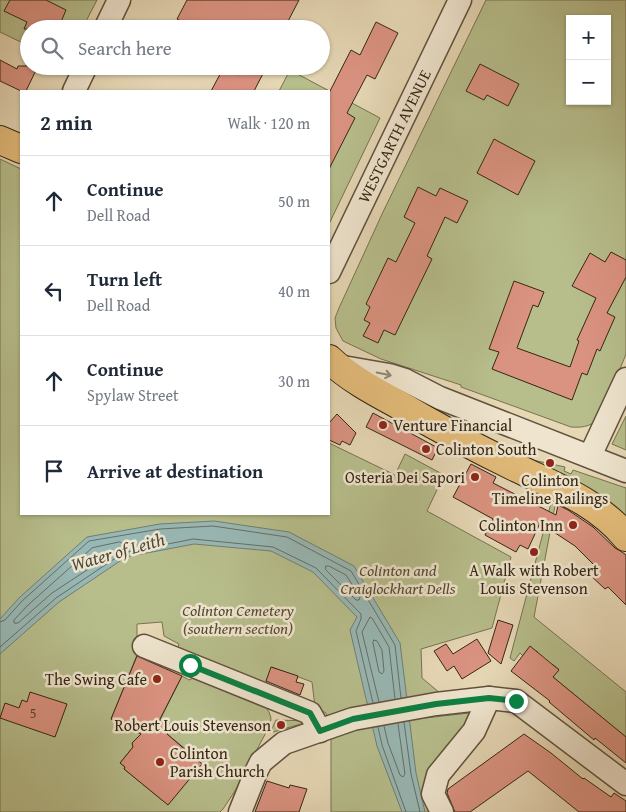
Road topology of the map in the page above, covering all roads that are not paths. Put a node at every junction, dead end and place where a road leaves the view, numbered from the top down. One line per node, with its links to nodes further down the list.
1 (120, 0): 3 (street)
2 (460, 0): 8 (street, WESTGARTH AVENUE)
3 (110, 20)
4 (82, 75): 5 (street)
5 (74, 90)
6 (0, 140): 7 (main road)
7 (20, 149)
8 (330, 270)
9 (332, 363): 11 (street, one-way to 11); 12 (main road)
10 (626, 379): 13 (street)
11 (440, 398): 12 (street); 13 (street)
12 (416, 415): 15 (main road)
13 (590, 456): 14 (street)
14 (626, 471)
15 (626, 537)
16 (144, 646): 18 (street)
17 (489, 698): 18 (street); 19 (street); 21 (street)
18 (320, 731): 20 (street)
19 (626, 784)
20 (240, 812)
21 (442, 812)

